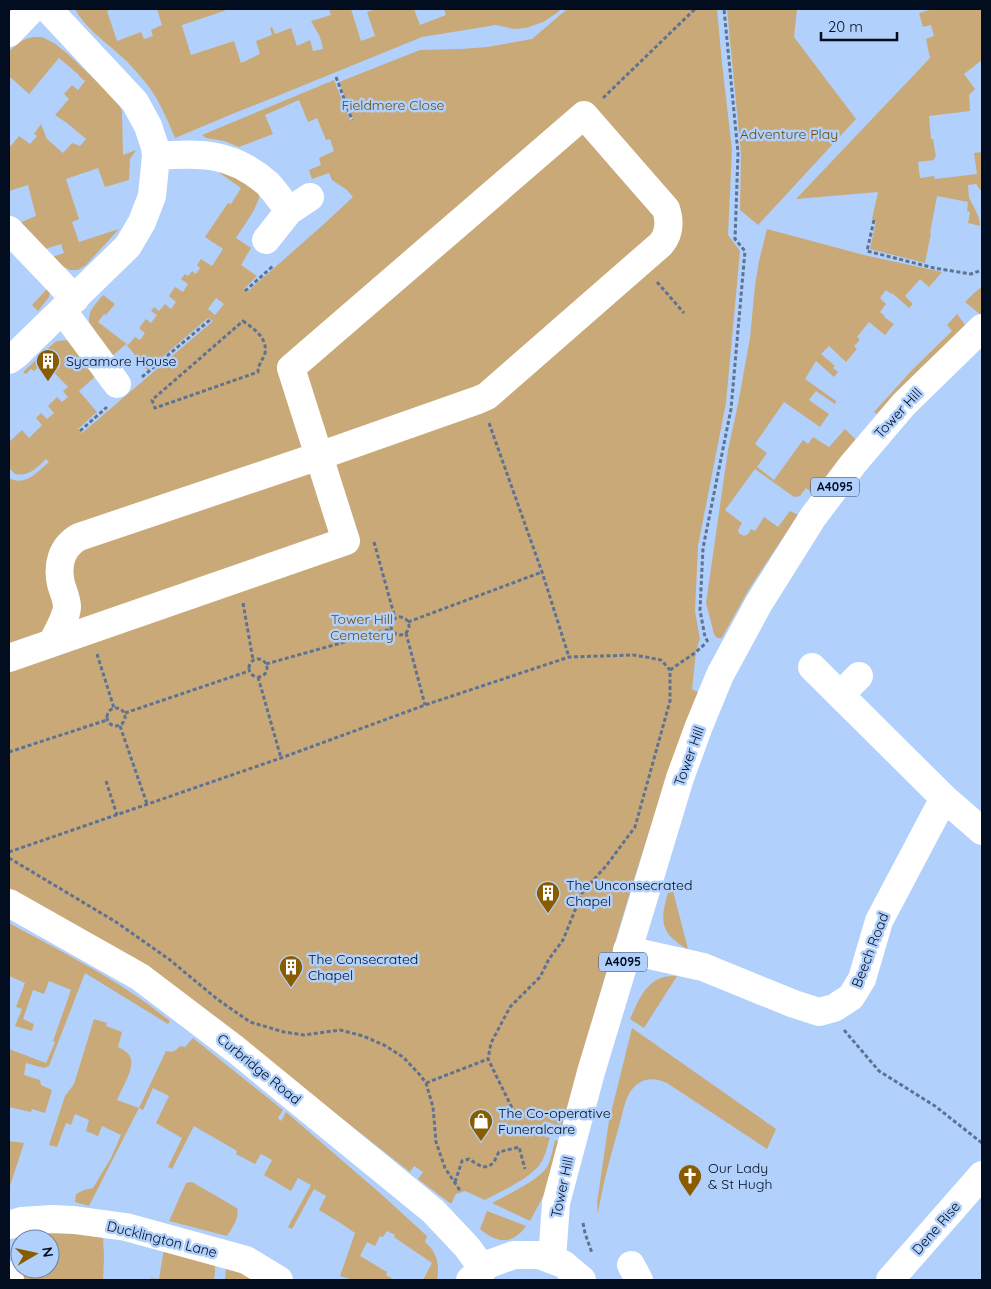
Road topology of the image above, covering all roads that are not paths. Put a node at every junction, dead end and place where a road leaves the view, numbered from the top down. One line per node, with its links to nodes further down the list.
1 (32, 9): 3 (street)
2 (48, 9): 4 (street)
3 (9, 33)
4 (156, 156): 6 (street); 7 (street)
5 (9, 230): 7 (street)
6 (266, 240)
7 (69, 305): 9 (street); 10 (street)
8 (982, 328): 20 (street, Tower Hill / A4095)
9 (9, 360)
10 (117, 384)
11 (319, 456): 11 (street); 12 (street); 12 (street)
12 (52, 643): 13 (street)
13 (9, 658)
14 (812, 667): 16 (street)
15 (859, 676): 16 (street)
16 (840, 695): 17 (street)
17 (944, 798): 18 (street); 20 (street, Beech Road)
18 (982, 831)
19 (9, 903): 25 (street, Curbridge Road)
20 (627, 950): 23 (street, Tower Hill / A4095)
21 (982, 1175): 29 (street, Dene Rise)
22 (9, 1225): 27 (street, Ducklington Lane)
23 (552, 1260): 25 (street); 28 (street)
24 (9, 1275): 26 (street)
25 (476, 1275)
26 (10, 1280)
27 (279, 1280)
28 (582, 1280)
29 (890, 1280)

